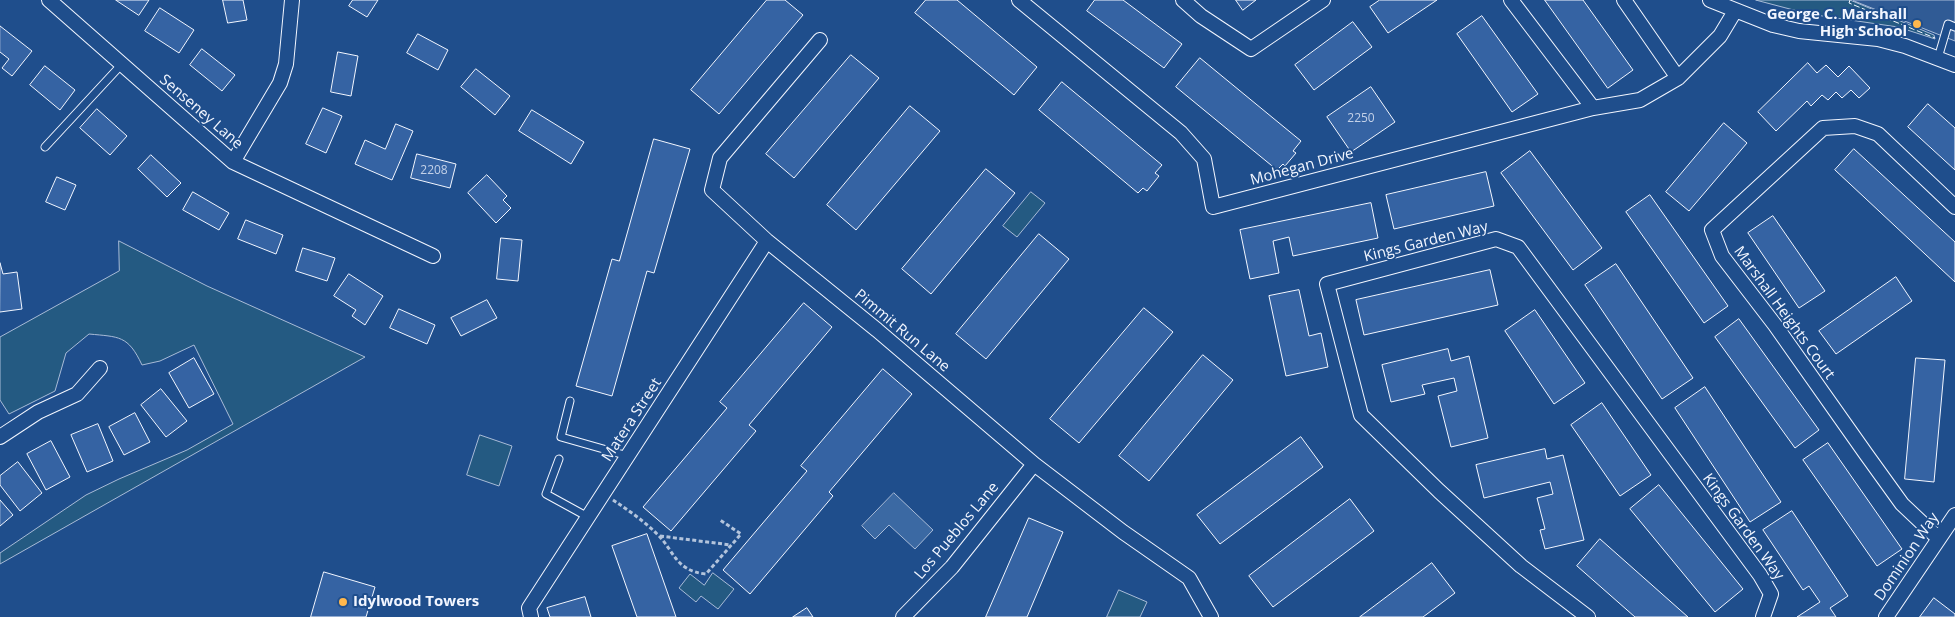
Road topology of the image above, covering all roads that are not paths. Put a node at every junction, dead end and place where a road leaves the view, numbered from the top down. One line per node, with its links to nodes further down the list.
1 (49, 0): 13 (street, Senseney Lane)
2 (292, 0): 18 (street)
3 (1020, 0): 16 (street, Mohegan Drive)
4 (1183, 0): 5 (street)
5 (1323, 0)
6 (1511, 0): 16 (street)
7 (1624, 0): 15 (street)
8 (1710, 0): 9 (street)
9 (1735, 11): 12 (street); 15 (street, Mohegan Drive)
10 (1955, 27): 12 (lane)
11 (820, 40): 20 (street, Pimmit Run Lane)
12 (1938, 58): 14 (street)
13 (122, 64): 17 (lane); 18 (street, Senseney Lane)
14 (1955, 65)
15 (1678, 78): 16 (street, Mohegan Drive)
16 (1593, 108)
17 (45, 147)
18 (233, 162): 21 (street, Senseney Lane)
19 (1955, 207): 30 (street, Marshall Heights Court)
20 (767, 241): 25 (street, Matera Street); 27 (street, Pimmit Run Lane)
21 (433, 256)
22 (100, 368): 24 (street)
23 (570, 401): 25 (lane)
24 (0, 437)
25 (628, 456): 29 (street, Matera Street)
26 (559, 459): 29 (lane)
27 (1034, 464): 32 (street, Los Pueblos Lane); 33 (street, Pimmit Run Lane)
28 (1955, 515): 30 (street, Dominion Way)
29 (588, 517): 31 (street, Matera Street)
30 (1938, 538): 36 (street, Dominion Way)
31 (531, 617)
32 (903, 617)
33 (1211, 617)
34 (1588, 617): 35 (street, Kings Garden Way)
35 (1763, 617)
36 (1886, 617)

